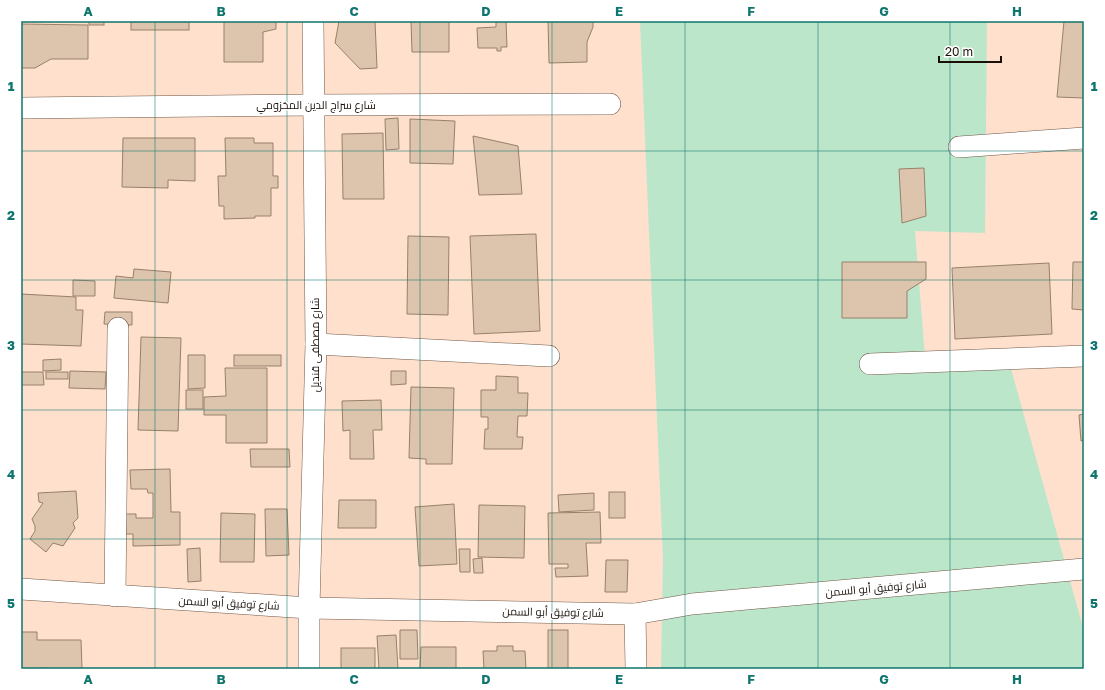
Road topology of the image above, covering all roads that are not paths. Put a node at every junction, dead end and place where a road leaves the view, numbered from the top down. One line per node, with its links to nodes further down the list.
1 (313, 21): 2 (street, شارع مصطفى قنديل)
2 (313, 104): 3 (street, شارع سراج الدين المخزومي); 4 (street, شارع سراج الدين المخزومي); 8 (street, شارع مصطفى قنديل)
3 (610, 104)
4 (21, 108)
5 (1084, 138): 6 (street)
6 (959, 147)
7 (118, 328): 14 (street)
8 (316, 344): 9 (street); 15 (street, شارع مصطفى قنديل)
9 (549, 356)
10 (1084, 356): 11 (street)
11 (870, 364)
12 (1084, 569): 16 (street, شارع توفيق أبو السمن)
13 (21, 589): 14 (street, شارع توفيق أبو السمن)
14 (115, 596): 15 (street, شارع توفيق أبو السمن)
15 (309, 608): 16 (street, شارع توفيق أبو السمن); 17 (street, شارع مصطفى قنديل)
16 (635, 614): 18 (street)
17 (309, 669)
18 (636, 669)

